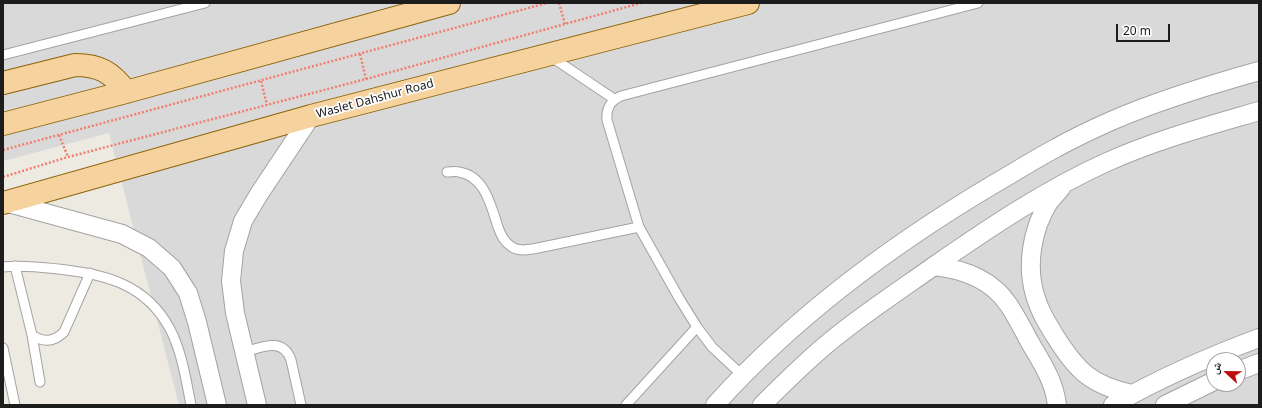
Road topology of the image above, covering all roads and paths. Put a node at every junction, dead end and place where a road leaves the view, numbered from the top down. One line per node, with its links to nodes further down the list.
1 (205, 3): 11 (lane)
2 (449, 3): 16 (main road)
3 (547, 3): 9 (path)
4 (559, 3): 8 (path)
5 (641, 3): 8 (path)
6 (748, 3): 10 (main road, Waslet Dahshur Road)
7 (978, 3): 17 (lane)
8 (565, 24): 13 (path)
9 (360, 54): 13 (path); 14 (path)
10 (548, 54): 17 (lane); 20 (main road, Waslet Dahshur Road)
11 (3, 55)
12 (1259, 71): 42 (street)
13 (366, 79): 18 (path)
14 (262, 81): 18 (path); 22 (path)
15 (3, 84): 16 (main road)
16 (126, 92): 21 (main road)
17 (614, 99): 29 (lane)
18 (267, 105): 24 (path)
19 (1259, 111): 27 (street)
20 (311, 116): 28 (main road, Waslet Dahshur Road); 38 (street)
21 (3, 124)
22 (59, 136): 23 (path); 24 (path)
23 (3, 150)
24 (68, 157): 26 (path)
25 (447, 172): 29 (lane)
26 (3, 177)
27 (1065, 183): 31 (street); 46 (street)
28 (4, 202): 49 (street)
29 (639, 227): 34 (lane)
30 (15, 266): 32 (lane); 33 (lane); 35 (lane)
31 (934, 266): 54 (street); 55 (street)
32 (3, 267)
33 (90, 273): 35 (lane); 48 (lane)
34 (697, 327): 42 (lane); 52 (lane)
35 (32, 336): 43 (lane)
36 (1259, 338): 46 (street)
37 (3, 348): 41 (lane)
38 (244, 352): 50 (street); 51 (lane)
39 (1259, 363): 40 (street)
40 (1246, 369)
41 (6, 373): 45 (lane)
42 (742, 375): 53 (street)
43 (40, 382)
44 (1206, 385): 57 (street)
45 (7, 390): 47 (lane)
46 (1132, 394): 56 (street)
47 (15, 405)
48 (191, 405)
49 (217, 405)
50 (257, 405)
51 (301, 405)
52 (626, 405)
53 (715, 405)
54 (762, 405)
55 (1057, 405)
56 (1113, 405)
57 (1165, 405)

